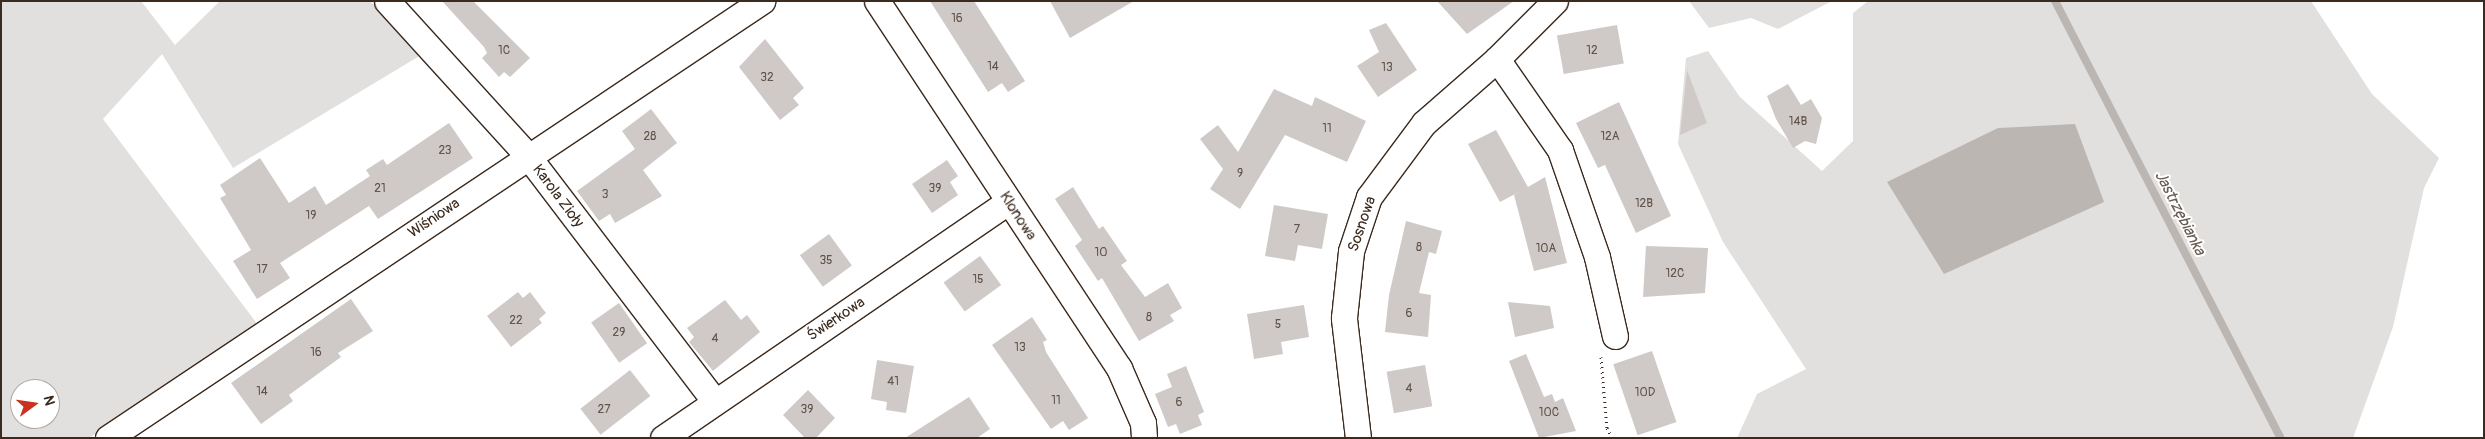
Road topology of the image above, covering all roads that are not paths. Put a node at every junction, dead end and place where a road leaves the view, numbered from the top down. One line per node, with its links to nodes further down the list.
1 (388, 1): 6 (street, Karola Zioły)
2 (762, 1): 6 (street, Wiśniowa)
3 (877, 1): 7 (street, Klonowa)
4 (1555, 1): 5 (street, Sosnowa)
5 (1497, 59): 8 (street); 13 (street, Sosnowa)
6 (527, 155): 9 (street, Karola Zioły); 10 (street, Wiśniowa)
7 (1009, 201): 9 (street, Świerkowa); 12 (street, Klonowa)
8 (1614, 336)
9 (715, 402): 11 (street, Świerkowa)
10 (108, 438)
11 (662, 438)
12 (1144, 438)
13 (1358, 438)

